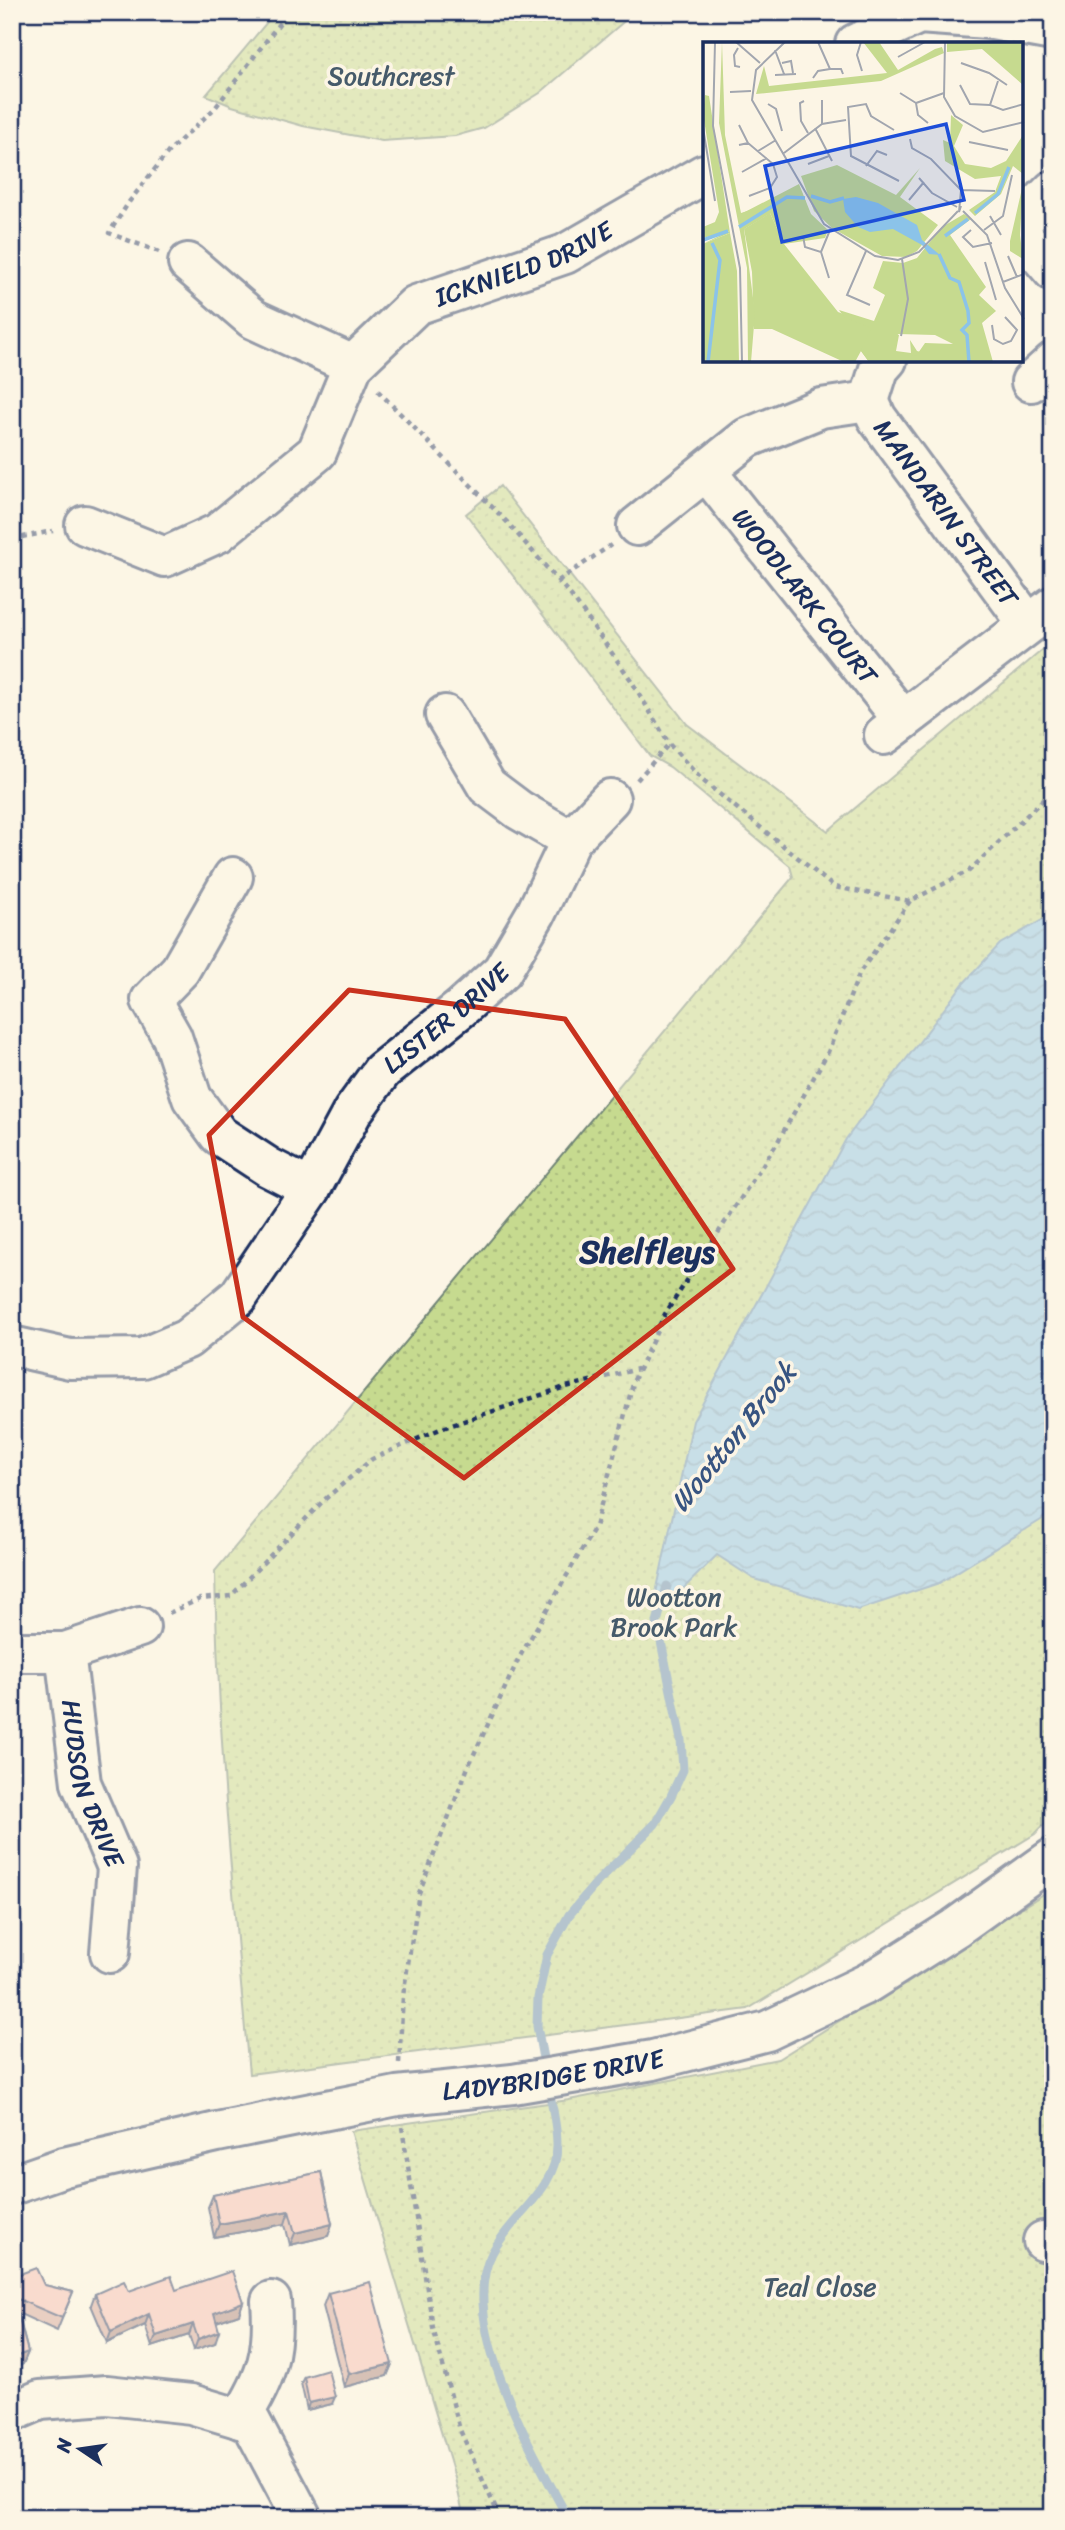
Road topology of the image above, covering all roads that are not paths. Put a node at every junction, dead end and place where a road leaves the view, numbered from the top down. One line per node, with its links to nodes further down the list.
1 (919, 13): 2 (street); 3 (street)
2 (1053, 31)
3 (859, 42)
4 (703, 175): 11 (street, ICKNIELD DRIVE)
5 (1053, 190): 6 (street)
6 (1023, 220)
7 (1023, 236): 9 (street)
8 (188, 263): 11 (street)
9 (1053, 271)
10 (885, 362): 12 (street)
11 (353, 365): 14 (street, ICKNIELD DRIVE)
12 (869, 401): 13 (street); 16 (street, MANDARIN STREET)
13 (694, 482): 15 (street); 16 (street, WOODLARK COURT)
14 (85, 524)
15 (637, 526)
16 (1040, 615)
17 (445, 715): 19 (street)
18 (610, 799): 19 (street, LISTER DRIVE)
19 (571, 840): 21 (street, LISTER DRIVE)
20 (233, 877): 21 (street)
21 (311, 1189): 22 (street, LISTER DRIVE)
22 (12, 1346)
23 (140, 1627): 25 (street)
24 (12, 1652): 25 (street)
25 (65, 1652): 27 (street, HUDSON DRIVE)
26 (1053, 1858): 28 (street, LADYBRIDGE DRIVE)
27 (110, 1953)
28 (12, 2185)
29 (271, 2301): 31 (street)
30 (12, 2413): 31 (street)
31 (240, 2418): 32 (street)
32 (302, 2518)

